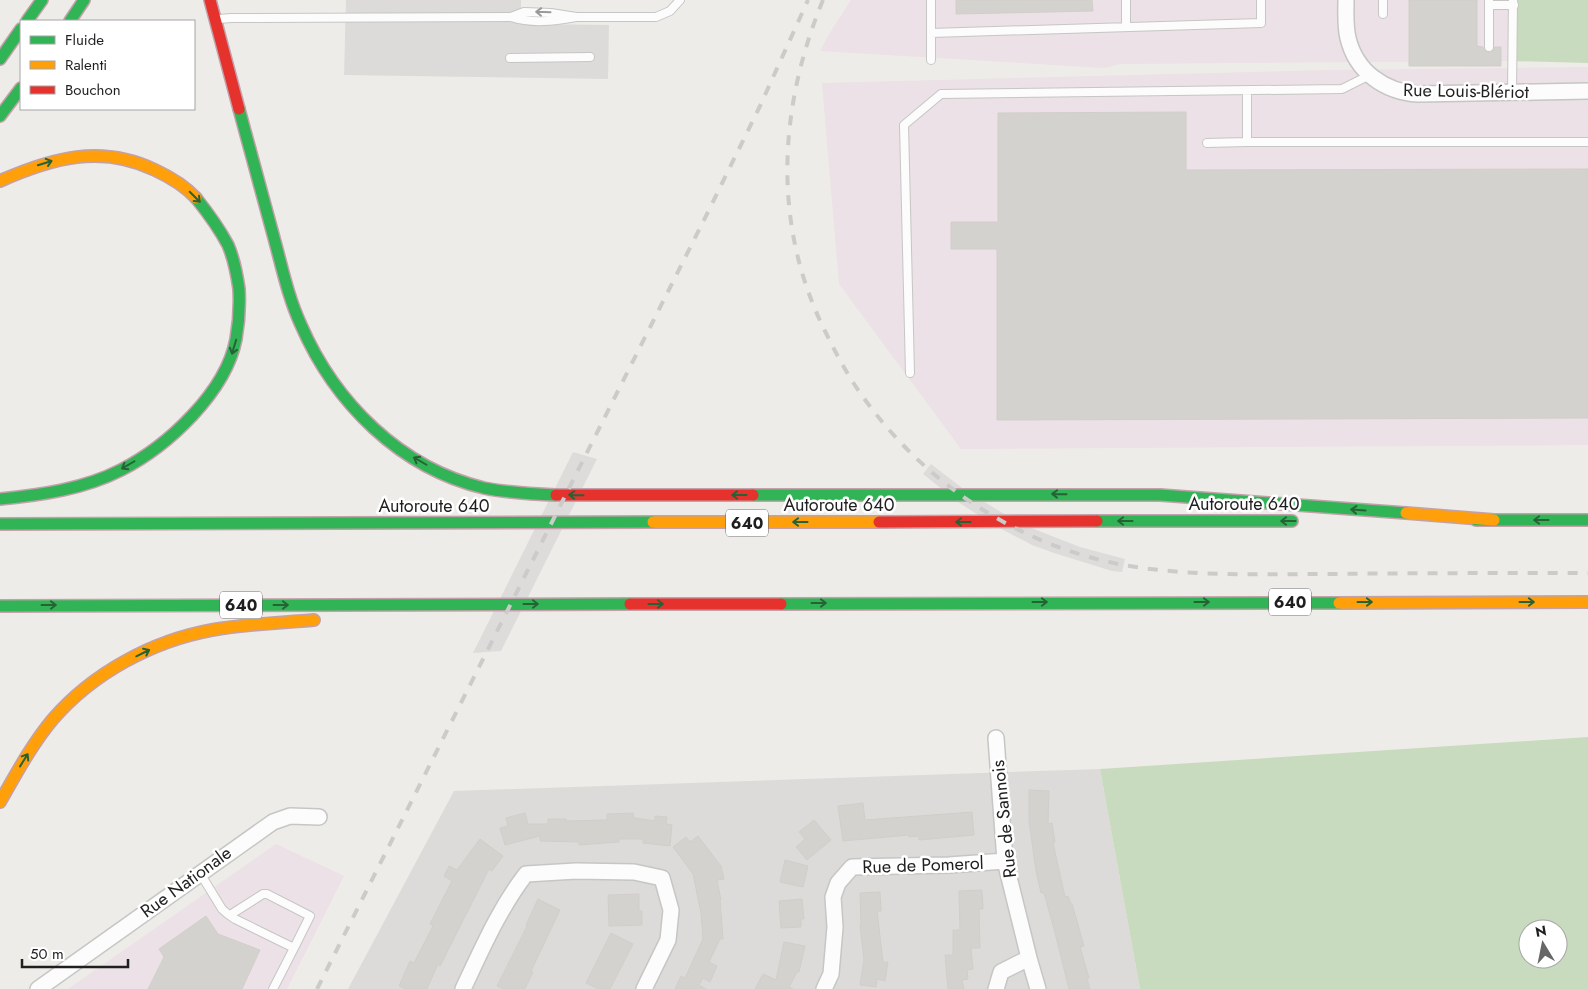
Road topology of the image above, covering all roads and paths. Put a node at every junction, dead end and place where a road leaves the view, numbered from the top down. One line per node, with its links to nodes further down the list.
1 (42, 0): 13 (highway)
2 (84, 0): 14 (highway)
3 (210, 0): 15 (highway)
4 (680, 0): 15 (lane)
5 (931, 0): 18 (lane)
6 (1126, 0): 16 (lane)
7 (1261, 0): 16 (lane)
8 (1346, 0): 24 (street, Rue Louis-Blériot)
9 (1383, 0): 12 (lane)
10 (1488, 2): 11 (lane); 19 (lane)
11 (1514, 2): 27 (lane)
12 (1383, 14)
13 (28, 20)
14 (71, 20)
15 (215, 21): 36 (highway, one-way to 15)
16 (1126, 27): 18 (lane)
17 (20, 30): 22 (highway)
18 (931, 33): 23 (lane)
19 (1489, 46)
20 (590, 57): 21 (lane)
21 (510, 58)
22 (0, 59)
23 (931, 60)
24 (1370, 75): 26 (lane); 27 (street, Rue Louis-Blériot)
25 (20, 89): 29 (highway)
26 (1246, 91): 30 (lane); 34 (lane)
27 (1512, 92): 28 (street, Rue Louis-Blériot)
28 (1588, 92)
29 (0, 116)
30 (1247, 142): 31 (lane); 32 (lane)
31 (1588, 142)
32 (1207, 143)
33 (0, 181): 35 (highway, one-way to 35)
34 (910, 373)
35 (0, 499)
36 (1494, 520): 37 (highway, one-way to 36); 39 (highway)
37 (1588, 520)
38 (1305, 521): 40 (highway, Autoroute 640 / 640, one-way to 40)
39 (1355, 521)
40 (0, 524)
41 (1588, 602): 42 (highway, 640, one-way to 41)
42 (482, 604): 43 (highway, 640, one-way to 42); 44 (highway)
43 (0, 606)
44 (357, 616)
45 (328, 619): 47 (highway, one-way to 45)
46 (996, 738): 49 (street, Rue de Sannois)
47 (0, 802)
48 (319, 817): 50 (street, Rue Nationale)
49 (1005, 861): 53 (street, Rue de Sannois); 58 (street, Rue de Pomerol)
50 (200, 873): 51 (lane); 54 (street, Rue Nationale)
51 (230, 915): 52 (lane); 52 (lane)
52 (294, 948): 55 (lane)
53 (1029, 958): 59 (street); 60 (street, Rue de Sannois)
54 (38, 989)
55 (274, 989)
56 (463, 989): 57 (street)
57 (644, 989)
58 (824, 989)
59 (996, 989)
60 (1038, 989)

